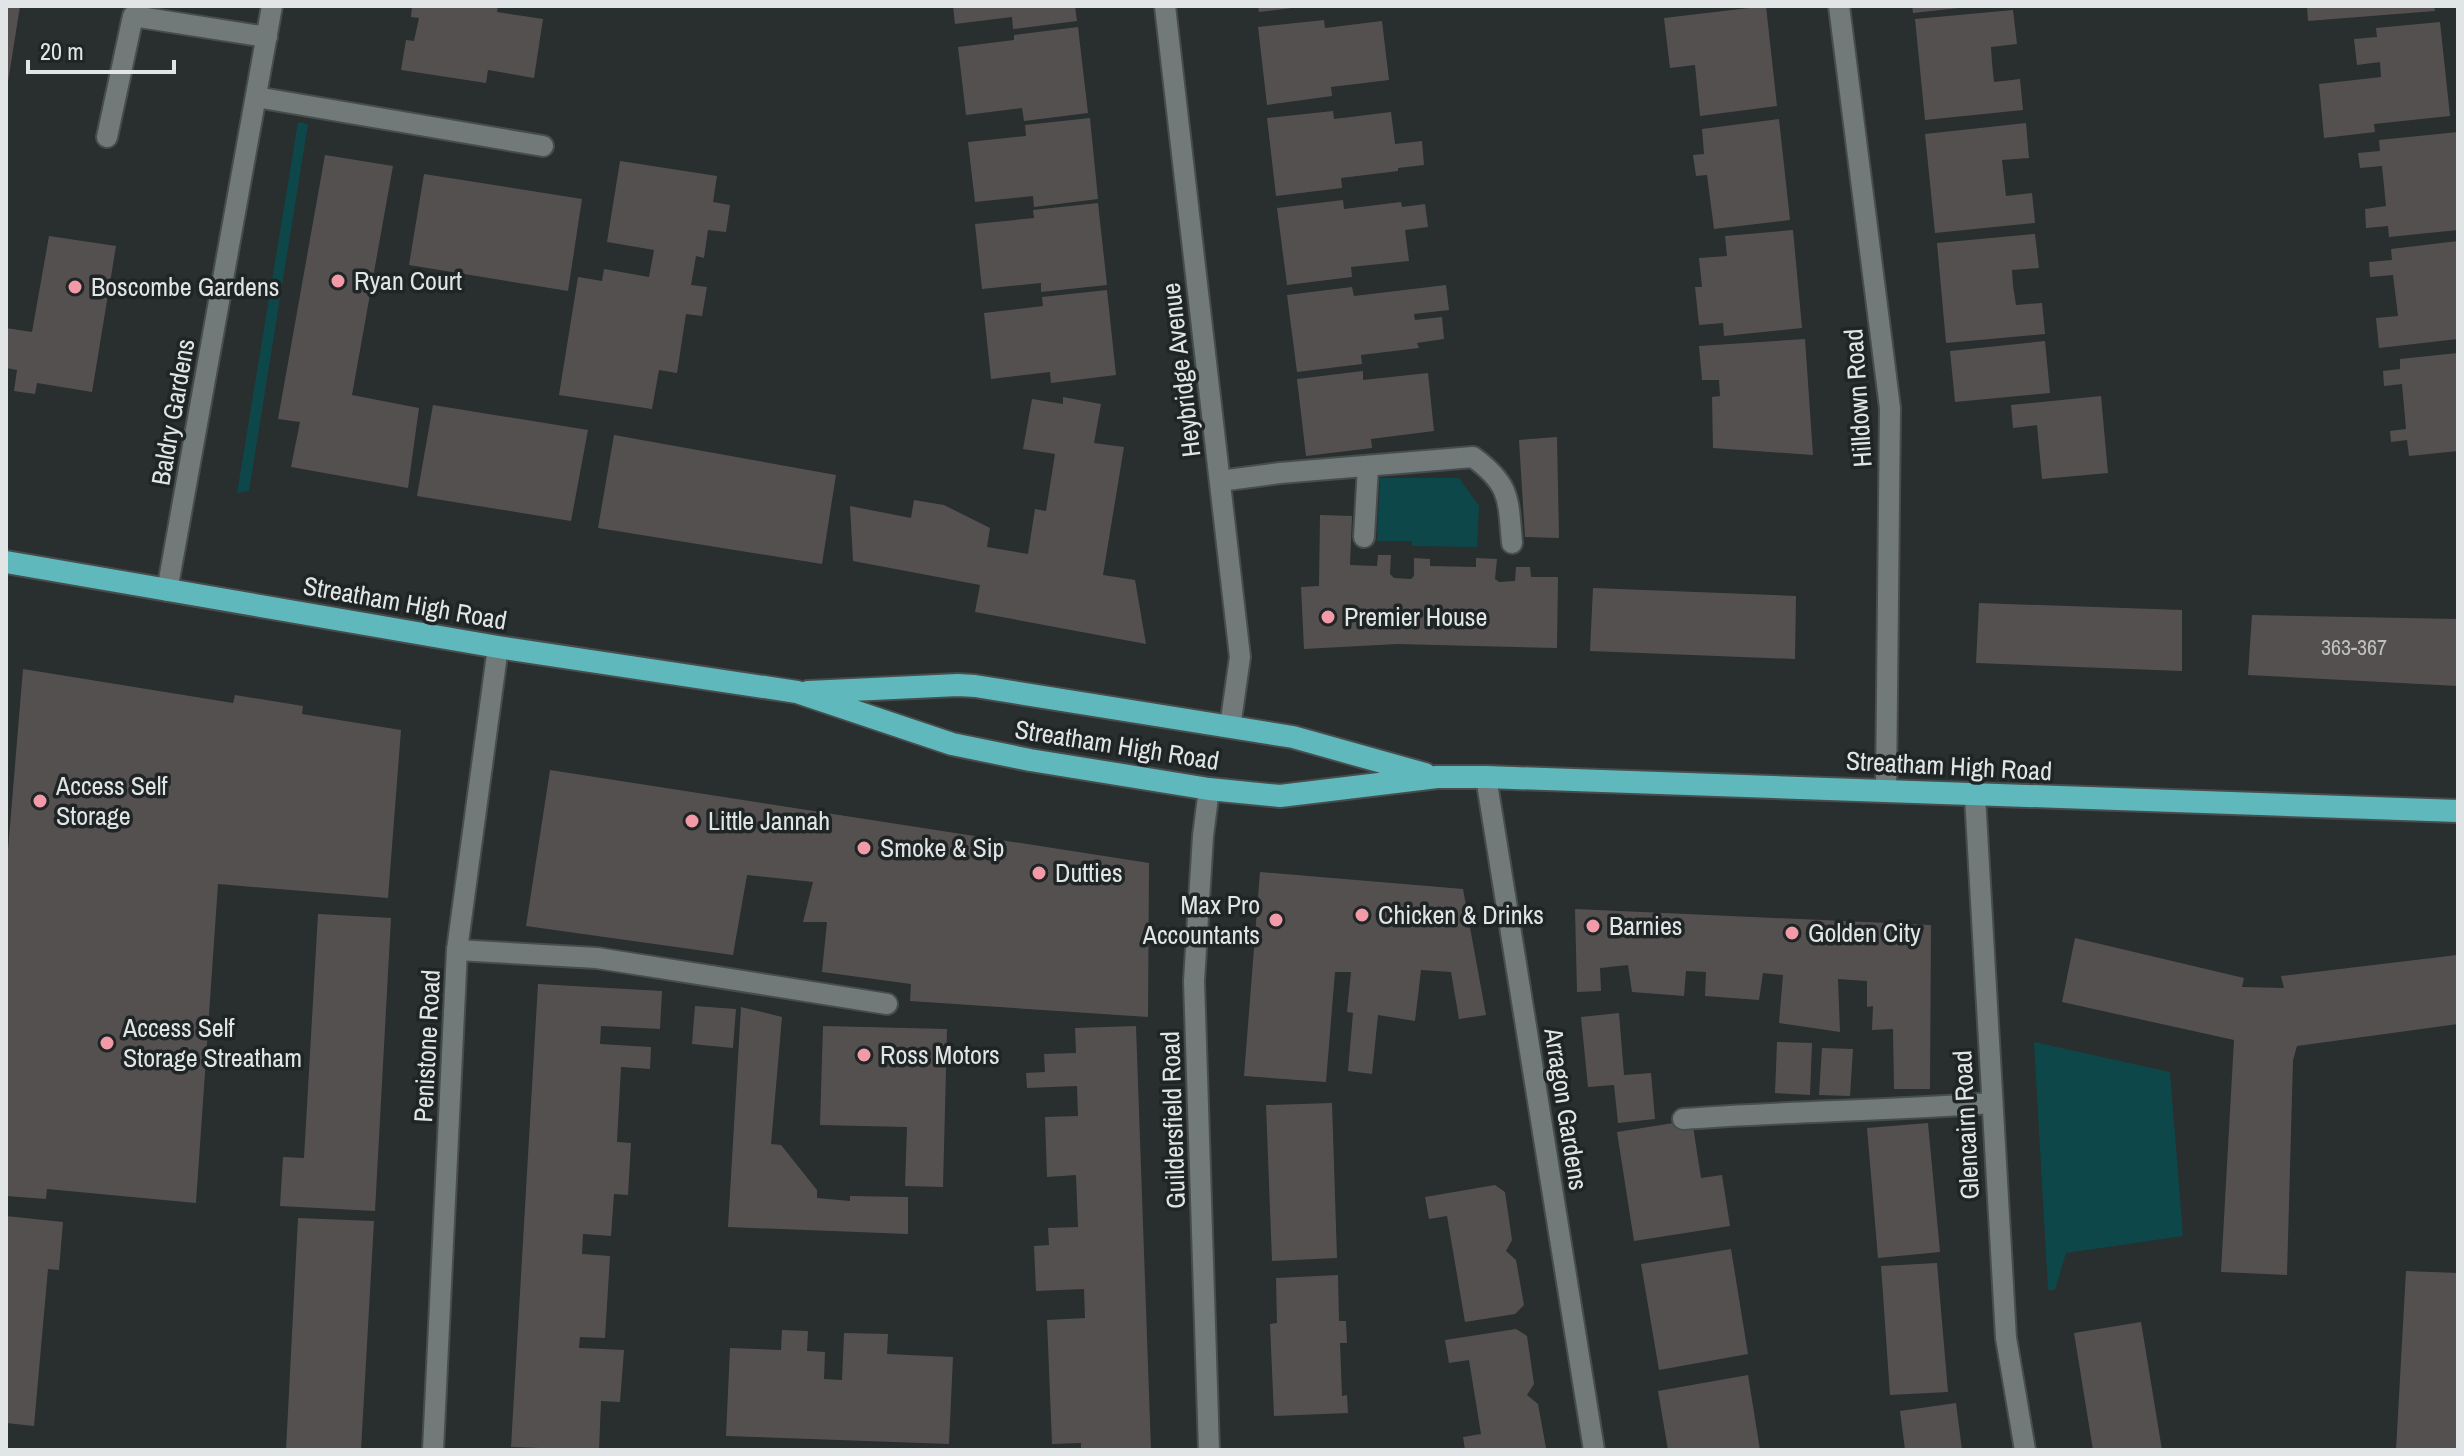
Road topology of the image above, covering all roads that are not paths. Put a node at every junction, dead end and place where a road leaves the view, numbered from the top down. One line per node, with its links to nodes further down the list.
1 (272, 6): 4 (street, Baldry Gardens)
2 (1165, 6): 9 (street, Heybridge Avenue)
3 (1839, 6): 20 (street, Hilldown Road)
4 (267, 37): 5 (street, Baldry Gardens); 6 (street)
5 (256, 97): 7 (street); 13 (street, Baldry Gardens)
6 (107, 137)
7 (543, 146)
8 (1368, 467): 9 (street); 10 (street); 11 (street)
9 (1220, 481): 16 (street, Heybridge Avenue)
10 (1364, 537)
11 (1512, 543)
12 (6, 562): 13 (highway, Streatham High Road)
13 (167, 591): 14 (highway, Streatham High Road)
14 (498, 647): 15 (highway, Streatham High Road); 23 (street, Penistone Road)
15 (797, 692): 16 (highway, Streatham High Road); 19 (highway, Streatham High Road)
16 (1230, 727): 17 (highway, Streatham High Road)
17 (1437, 777): 18 (highway, Streatham High Road); 19 (highway, Streatham High Road)
18 (1486, 777): 20 (highway, Streatham High Road); 29 (street, Arragon Gardens)
19 (1209, 789): 28 (street, Guildersfield Road)
20 (1886, 790): 21 (highway, Streatham High Road)
21 (1975, 796): 22 (highway, Streatham High Road); 25 (street, Glencairn Road)
22 (2458, 811)
23 (457, 950): 24 (street); 27 (street, Penistone Road)
24 (887, 1004)
25 (1991, 1103): 26 (street); 30 (street, Glencairn Road)
26 (1683, 1119)
27 (433, 1450)
28 (1209, 1450)
29 (1594, 1450)
30 (2025, 1450)

